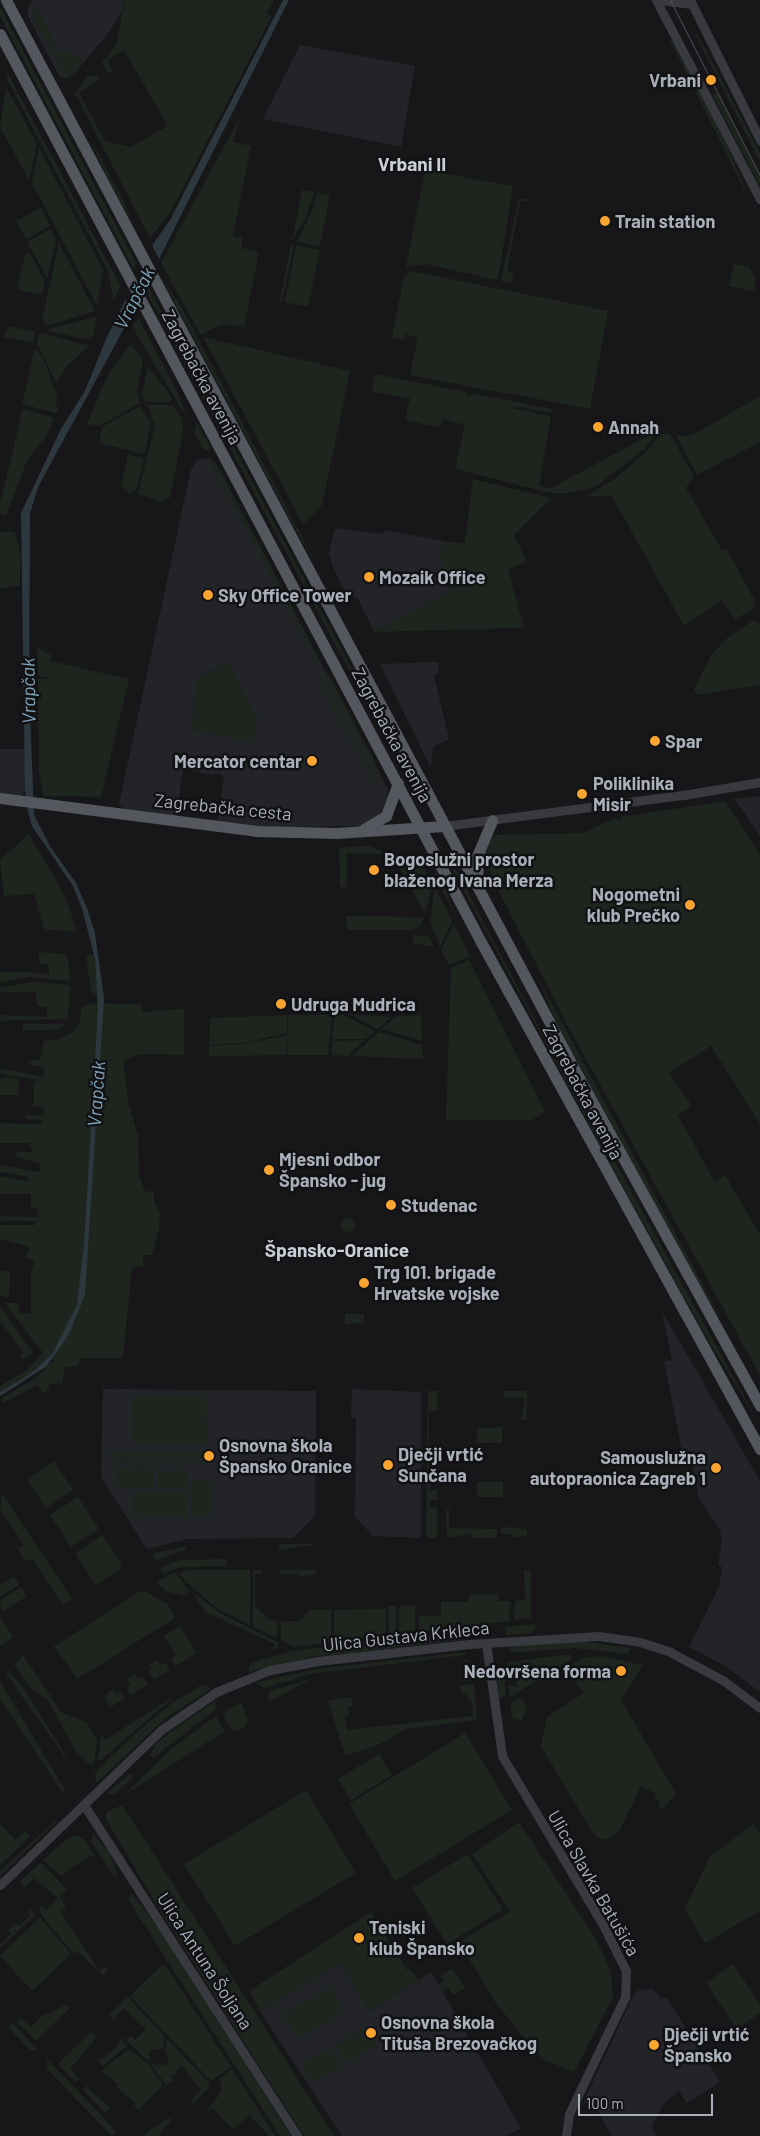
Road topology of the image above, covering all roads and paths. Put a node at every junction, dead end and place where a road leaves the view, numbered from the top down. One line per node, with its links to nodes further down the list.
1 (6, 0): 11 (main road, Zagrebačka avenija)
2 (657, 0): 3 (street); 6 (street)
3 (691, 2): 5 (street)
4 (0, 34): 8 (main road, Zagrebačka avenija)
5 (760, 140)
6 (760, 199)
7 (760, 782): 10 (street)
8 (398, 783): 12 (main road, Zagrebačka avenija); 13 (main road)
9 (0, 798): 13 (main road, Zagrebačka cesta)
10 (492, 820): 11 (street); 14 (main road)
11 (444, 826): 12 (main road, Zagrebačka cesta); 14 (main road, Zagrebačka avenija)
12 (422, 827): 13 (main road, Zagrebačka cesta); 16 (main road, Zagrebačka avenija)
13 (358, 832)
14 (479, 892): 15 (main road, Zagrebačka avenija)
15 (760, 1406)
16 (760, 1449)
17 (486, 1643): 18 (street, Ulica Gustava Krkleca); 19 (street, Ulica Gustava Krkleca); 22 (street, Ulica Slavka Batušića)
18 (760, 1708)
19 (84, 1804): 20 (street, Ulica Gustava Krkleca); 21 (street, Ulica Antuna Šoljana)
20 (0, 1885)
21 (297, 2136)
22 (566, 2136)

